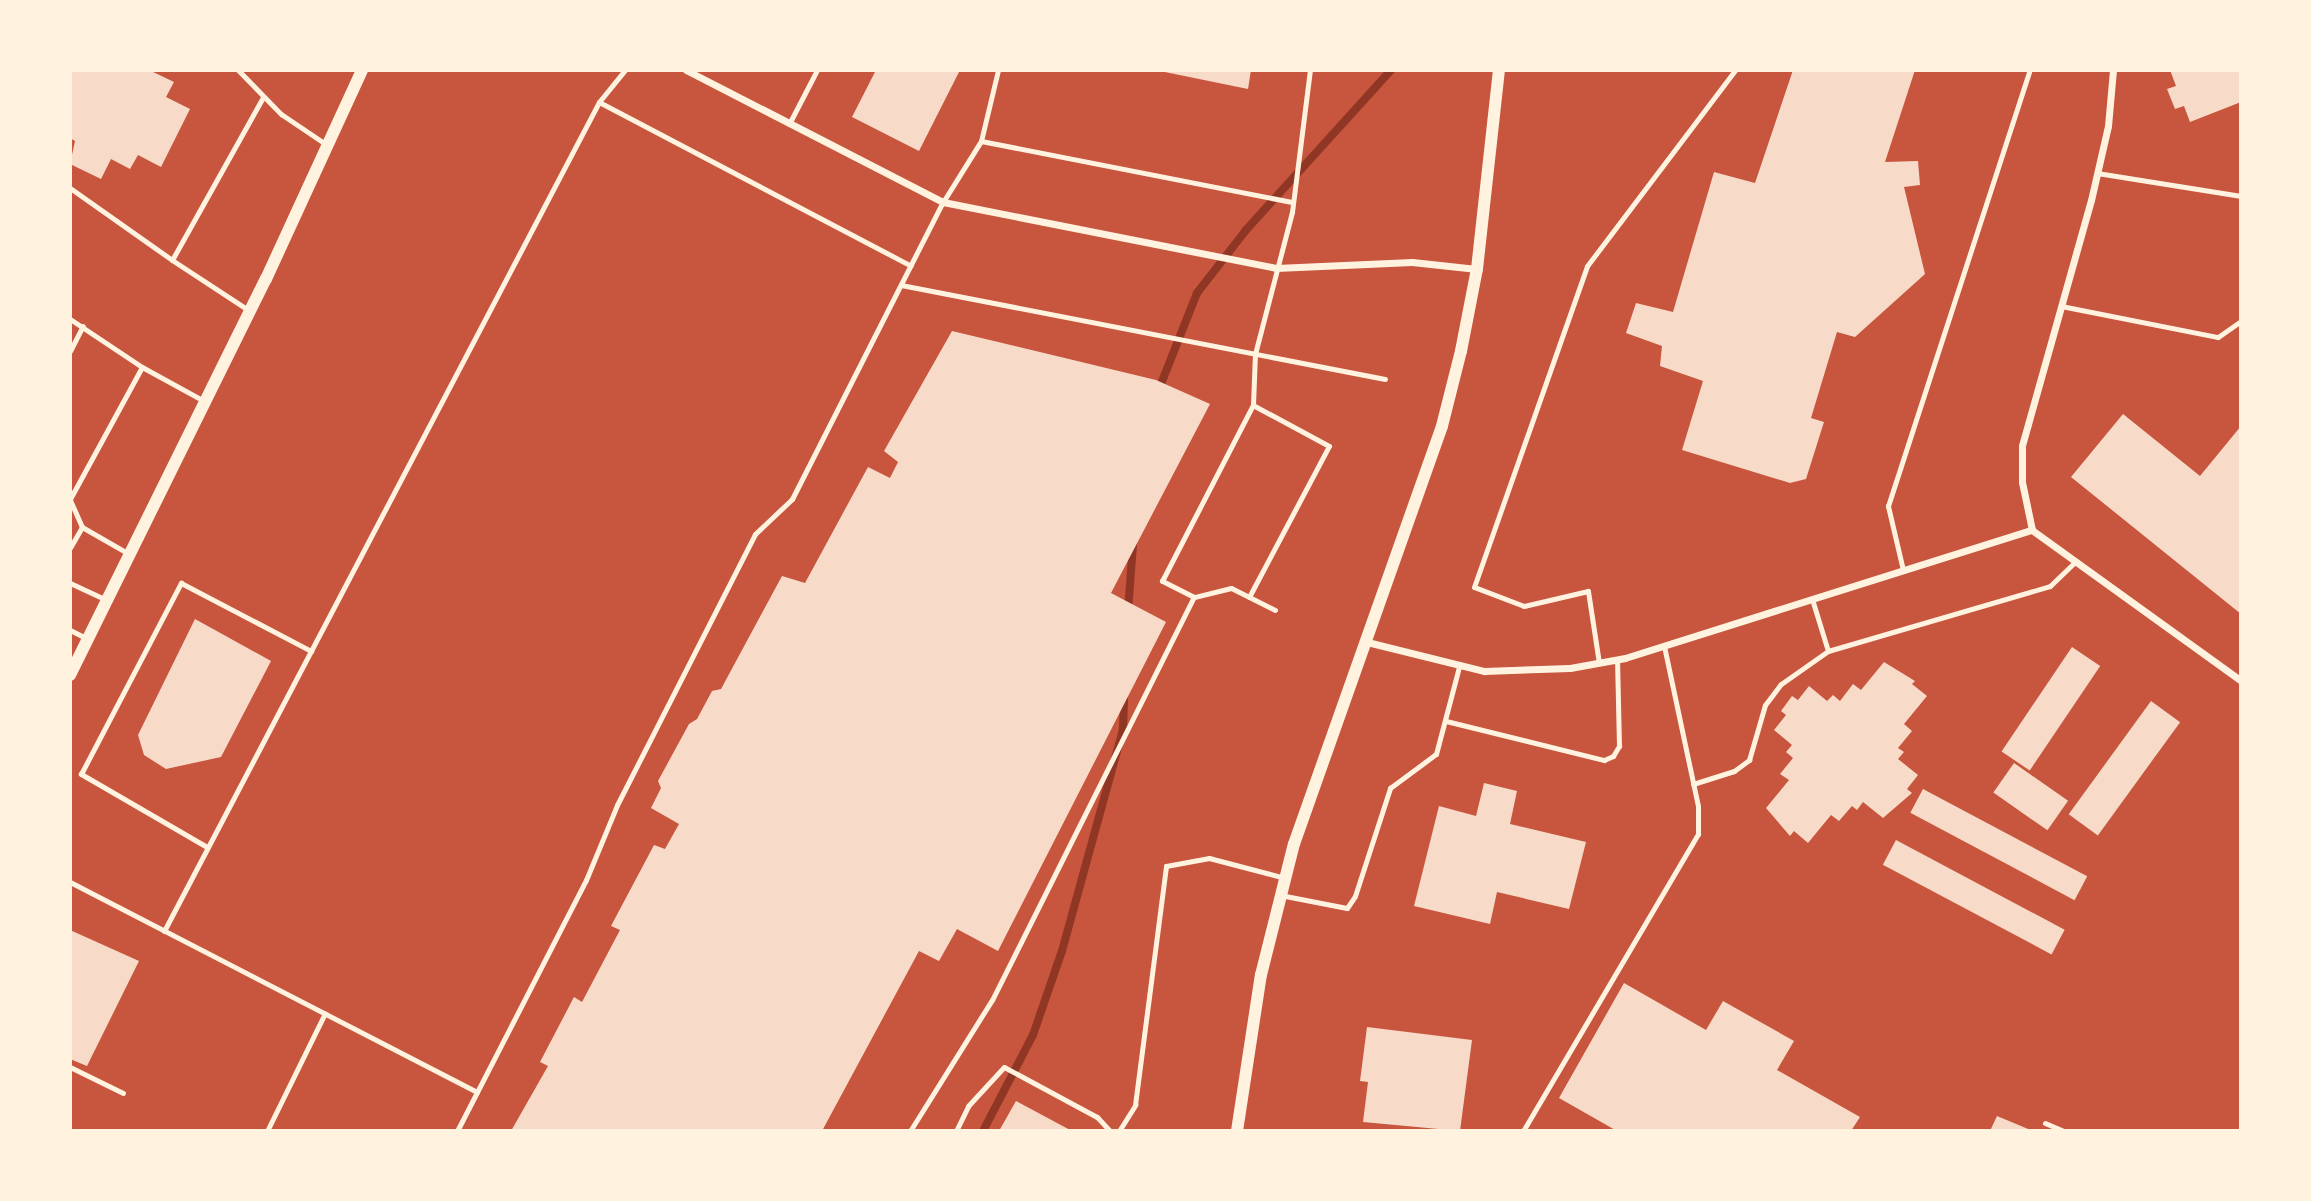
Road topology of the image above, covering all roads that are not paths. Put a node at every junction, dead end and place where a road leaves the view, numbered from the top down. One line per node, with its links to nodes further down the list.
1 (238, 70): 12 (lane)
2 (362, 70): 16 (street)
3 (625, 70): 13 (lane)
4 (687, 70): 14 (street)
5 (817, 70): 14 (lane)
6 (998, 70): 15 (lane)
7 (1310, 70): 21 (lane)
8 (1499, 70): 25 (street)
9 (1735, 70): 58 (lane)
10 (2030, 70): 44 (lane)
11 (2113, 70): 17 (street)
12 (263, 97): 16 (lane); 22 (lane)
13 (599, 102): 23 (lane); 55 (lane)
14 (789, 124): 20 (street)
15 (981, 141): 20 (lane); 21 (lane)
16 (327, 145): 28 (street)
17 (2097, 173): 19 (lane); 27 (street)
18 (70, 188): 22 (lane)
19 (2241, 196)
20 (943, 202): 23 (lane); 24 (street)
21 (1293, 202): 24 (lane)
22 (172, 260): 28 (lane)
23 (911, 266): 26 (lane)
24 (1276, 268): 25 (street); 33 (lane)
25 (1477, 269): 53 (street)
26 (901, 285): 33 (lane); 71 (lane)
27 (2061, 306): 30 (lane); 40 (street)
28 (250, 311): 36 (street)
29 (70, 319): 31 (lane)
30 (2241, 321)
31 (83, 326): 32 (lane); 34 (lane)
32 (70, 351)
33 (1255, 354): 35 (lane); 37 (lane)
34 (142, 367): 36 (lane); 38 (lane)
35 (1385, 379)
36 (204, 401): 42 (street)
37 (1253, 405): 46 (lane); 47 (lane)
38 (70, 499): 39 (lane)
39 (82, 527): 41 (lane); 42 (lane)
40 (2032, 530): 43 (street); 44 (street)
41 (70, 548)
42 (129, 554): 49 (street)
43 (2076, 561): 56 (lane); 61 (street)
44 (1903, 570): 48 (street)
45 (70, 583): 49 (lane)
46 (1194, 597): 47 (lane); 76 (lane)
47 (1249, 597): 50 (lane)
48 (1812, 599): 54 (street); 56 (lane)
49 (107, 600): 52 (street)
50 (1275, 610)
51 (70, 630): 52 (lane)
52 (88, 639): 60 (street)
53 (1367, 642): 59 (street); 65 (street)
54 (1664, 646): 57 (street); 63 (lane)
55 (311, 651): 64 (lane); 64 (lane)
56 (1828, 651): 63 (lane)
57 (1617, 660): 58 (street); 62 (lane)
58 (1599, 663): 59 (street)
59 (1459, 667): 62 (lane)
60 (70, 675)
61 (2241, 681)
62 (1446, 720): 67 (lane)
63 (1693, 784): 81 (lane)
64 (207, 847): 68 (lane)
65 (1285, 878): 67 (street); 79 (lane)
66 (70, 882): 68 (lane)
67 (1280, 895): 80 (street)
68 (164, 930): 69 (lane)
69 (325, 1013): 71 (lane); 74 (lane)
70 (70, 1067): 72 (lane)
71 (477, 1092): 75 (lane)
72 (123, 1093)
73 (2045, 1123): 82 (lane)
74 (267, 1131)
75 (457, 1131)
76 (911, 1131)
77 (956, 1131): 78 (lane)
78 (1110, 1131)
79 (1119, 1131)
80 (1237, 1131)
81 (1523, 1131)
82 (2064, 1131)

